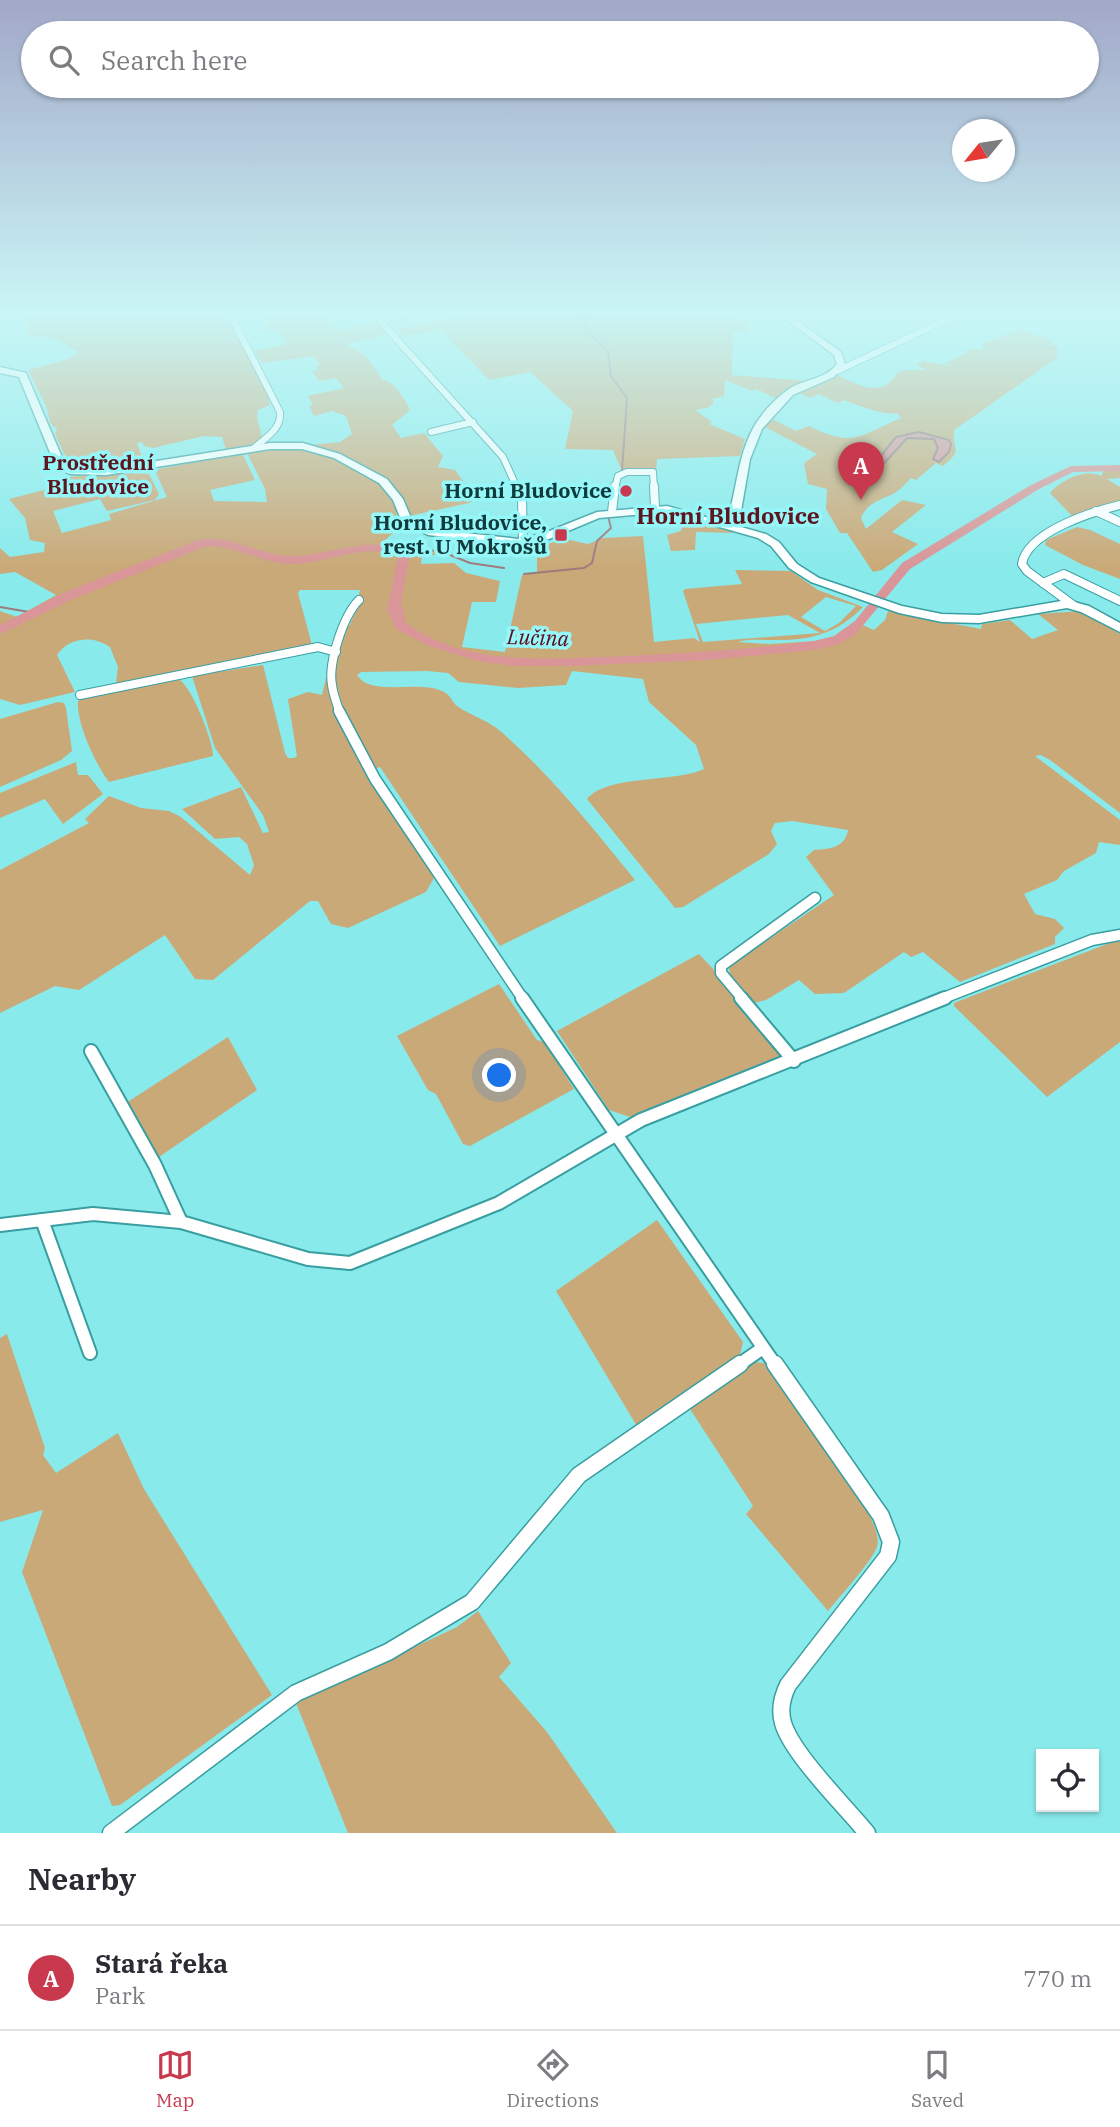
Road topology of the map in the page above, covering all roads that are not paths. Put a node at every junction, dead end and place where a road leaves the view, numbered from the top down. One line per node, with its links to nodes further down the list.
1 (33, 398): 7 (street)
2 (274, 398): 7 (street)
3 (450, 398): 5 (street)
4 (786, 398): 13 (street)
5 (473, 422): 6 (street); 14 (street)
6 (431, 432)
7 (254, 448): 14 (street)
8 (1120, 505): 10 (street)
9 (655, 508): 11 (street); 11 (street); 13 (street)
10 (1096, 511): 12 (street); 15 (street)
11 (612, 512): 14 (street)
12 (1120, 522)
13 (726, 525): 18 (street)
14 (523, 541)
15 (1043, 583): 17 (street); 18 (street)
16 (359, 600): 20 (street)
17 (1120, 601)
18 (1073, 605): 19 (street)
19 (1120, 628)
20 (336, 652): 21 (street); 26 (street)
21 (80, 695)
22 (815, 898): 25 (street)
23 (1120, 935): 25 (street)
24 (91, 1051): 28 (street)
25 (794, 1061): 26 (street)
26 (614, 1134): 28 (street); 30 (street)
27 (42, 1220): 28 (street); 29 (street); 31 (street)
28 (181, 1222)
29 (0, 1225)
30 (763, 1348): 32 (street); 33 (street)
31 (90, 1353)
32 (111, 1833)
33 (867, 1833)

